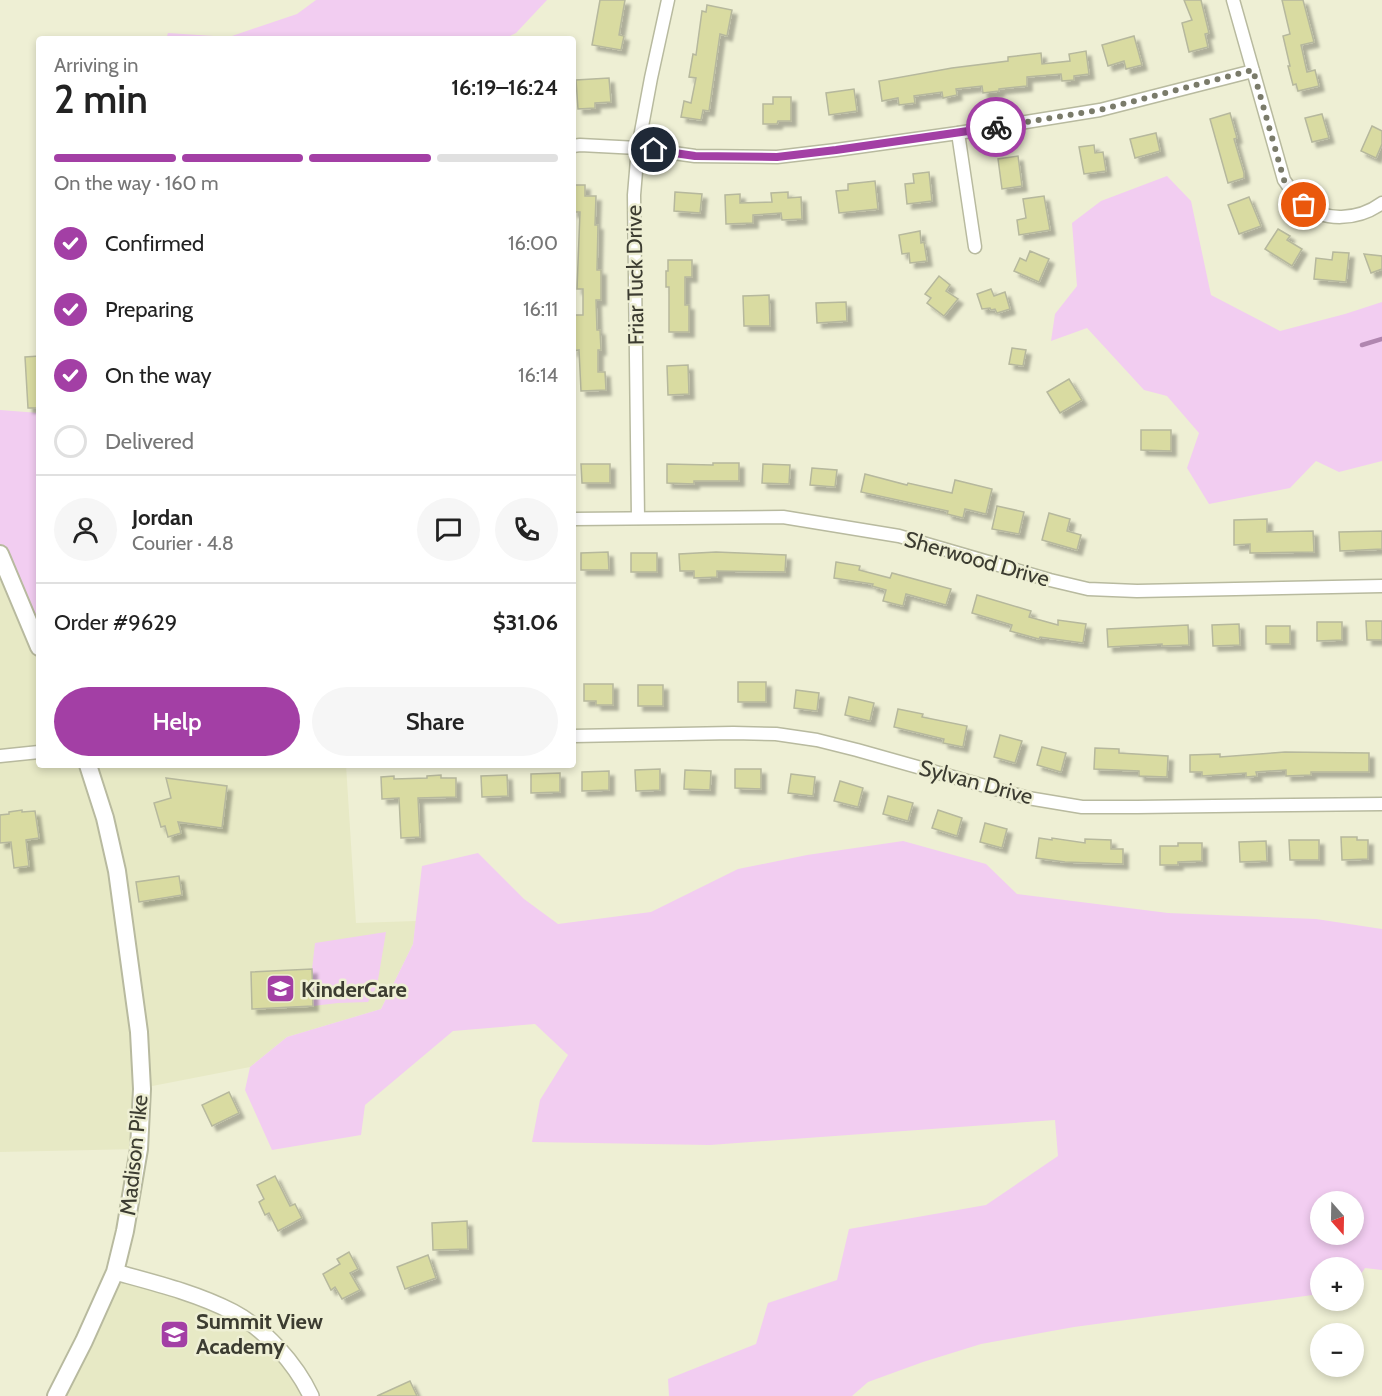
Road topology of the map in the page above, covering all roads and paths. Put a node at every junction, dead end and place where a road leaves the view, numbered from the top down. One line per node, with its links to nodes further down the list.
1 (669, 0): 6 (street, Friar Tuck Drive)
2 (1233, 0): 3 (street)
3 (1253, 70): 4 (street); 7 (street)
4 (958, 134): 6 (street); 8 (street)
5 (576, 146): 6 (street)
6 (638, 148): 9 (street, Friar Tuck Drive)
7 (1382, 203)
8 (975, 247)
9 (638, 518): 10 (street, Sherwood Drive); 12 (street, Sherwood Drive)
10 (576, 519)
11 (0, 554): 13 (main road)
12 (1382, 586)
13 (36, 640)
14 (576, 736): 18 (street, Sylvan Drive)
15 (36, 752): 16 (street)
16 (0, 756)
17 (89, 768): 19 (main road, Madison Pike)
18 (1382, 804)
19 (115, 1272): 20 (main road, Madison Pike); 21 (street)
20 (56, 1396)
21 (311, 1396)

